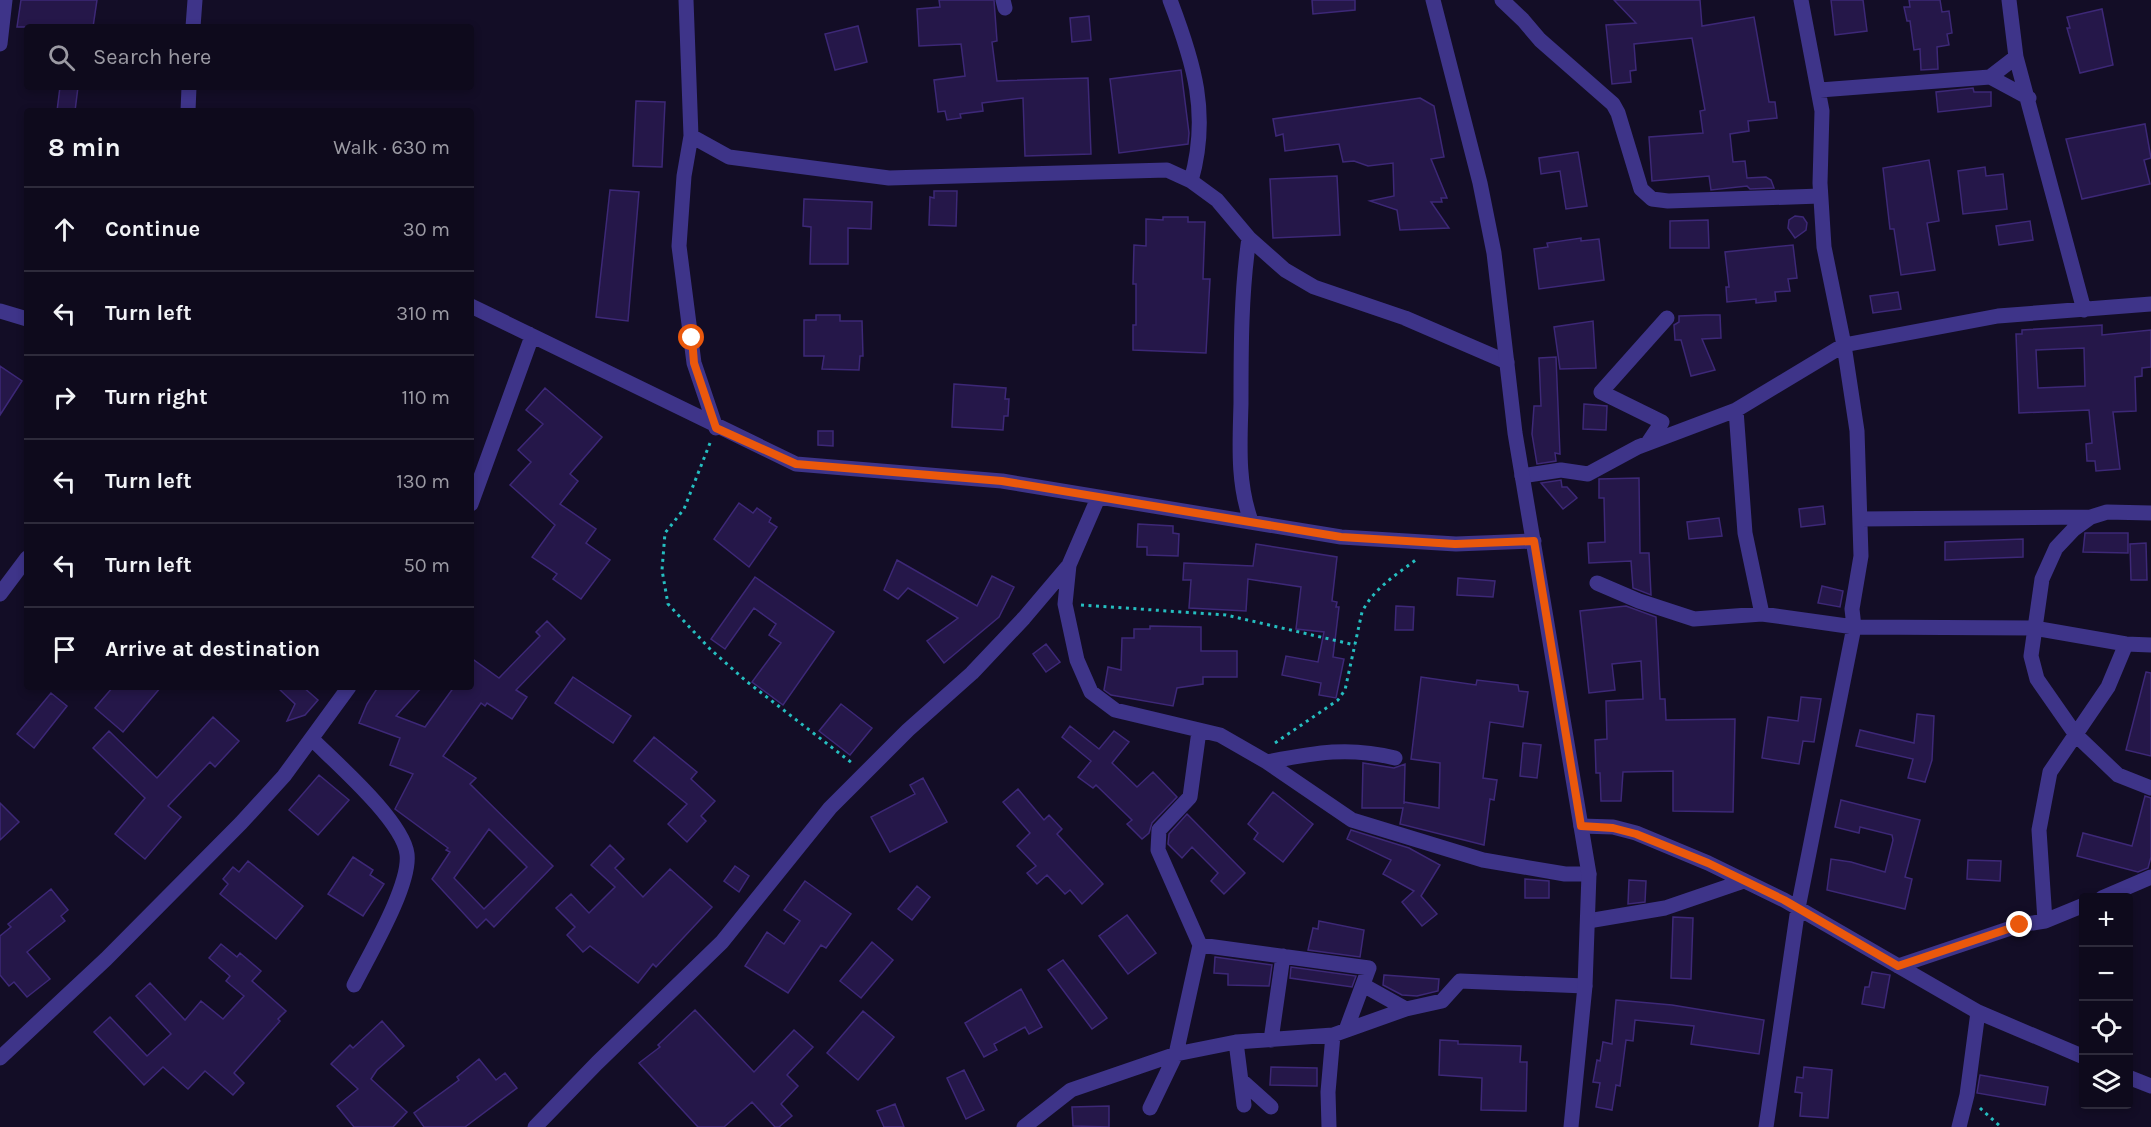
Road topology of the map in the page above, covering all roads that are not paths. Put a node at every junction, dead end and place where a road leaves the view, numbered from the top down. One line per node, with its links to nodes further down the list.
1 (5, 0): 10 (street)
2 (195, 0): 9 (street)
3 (686, 0): 17 (street)
4 (1170, 0): 18 (street)
5 (1433, 0): 29 (street)
6 (1503, 0): 19 (street)
7 (1801, 0): 14 (street)
8 (2009, 0): 11 (street)
9 (193, 24)
10 (0, 44)
11 (2016, 57): 12 (street); 15 (street)
12 (1990, 77): 14 (street); 15 (street)
13 (189, 90): 16 (street)
14 (1820, 90): 19 (street)
15 (2029, 98): 23 (street)
16 (188, 108)
17 (691, 136): 18 (street); 31 (street)
18 (1191, 182): 20 (street)
19 (1820, 196): 28 (street)
20 (1249, 238): 29 (street); 39 (street)
21 (2151, 304): 23 (street)
22 (474, 307): 27 (street)
23 (2084, 310): 28 (street)
24 (0, 311): 25 (street)
25 (24, 318)
26 (1667, 318): 32 (street)
27 (529, 334): 31 (street); 34 (street)
28 (1844, 345): 30 (street); 38 (street)
29 (1507, 362): 33 (street)
30 (1736, 410): 32 (street); 45 (street)
31 (716, 428): 35 (street)
32 (1648, 443): 33 (street)
33 (1522, 476): 40 (street)
34 (474, 496)
35 (1098, 498): 39 (street); 42 (street)
36 (2151, 513): 37 (street)
37 (2091, 517): 38 (street); 47 (street)
38 (1860, 519): 46 (street)
39 (1251, 521): 40 (street)
40 (1534, 541): 57 (street)
41 (24, 562): 44 (street)
42 (1069, 565): 51 (street); 86 (street)
43 (1597, 583): 45 (street)
44 (0, 594)
45 (1762, 614): 46 (street)
46 (1854, 627): 47 (street); 63 (street)
47 (2034, 628): 48 (street); 52 (street)
48 (2126, 644): 49 (street); 52 (street)
49 (2151, 645)
50 (347, 690): 53 (street)
51 (1199, 730): 55 (street); 66 (street)
52 (2076, 735): 56 (street); 65 (street)
53 (312, 739): 69 (street); 79 (street)
54 (1395, 758): 55 (street)
55 (1262, 759): 58 (street)
56 (2151, 788)
57 (1581, 826): 58 (street); 60 (street)
58 (1589, 874): 64 (street)
59 (2151, 877): 61 (street)
60 (1744, 881): 63 (street); 64 (street)
61 (2112, 893)
62 (2079, 907): 65 (street)
63 (1798, 908): 68 (street); 90 (street)
64 (1588, 921): 71 (street)
65 (2045, 921): 68 (street)
66 (1200, 945): 67 (street); 77 (street)
67 (1283, 956): 70 (street); 75 (street)
68 (1898, 966): 73 (street)
69 (354, 985)
70 (1363, 985): 72 (street); 74 (street)
71 (1585, 986): 72 (street); 89 (street)
72 (1406, 1009): 74 (street)
73 (1978, 1012): 78 (street); 91 (street)
74 (1340, 1032): 75 (street); 88 (street)
75 (1271, 1040): 76 (street)
76 (1236, 1042): 77 (street); 81 (street)
77 (1176, 1054): 85 (street); 87 (street)
78 (2079, 1056)
79 (0, 1058)
80 (2133, 1079): 82 (street)
81 (1241, 1080): 83 (street); 84 (street)
82 (2151, 1086)
83 (1244, 1105)
84 (1271, 1107)
85 (1150, 1108)
86 (539, 1126)
87 (1024, 1127)
88 (1329, 1127)
89 (1571, 1127)
90 (1766, 1127)
91 (1959, 1127)

